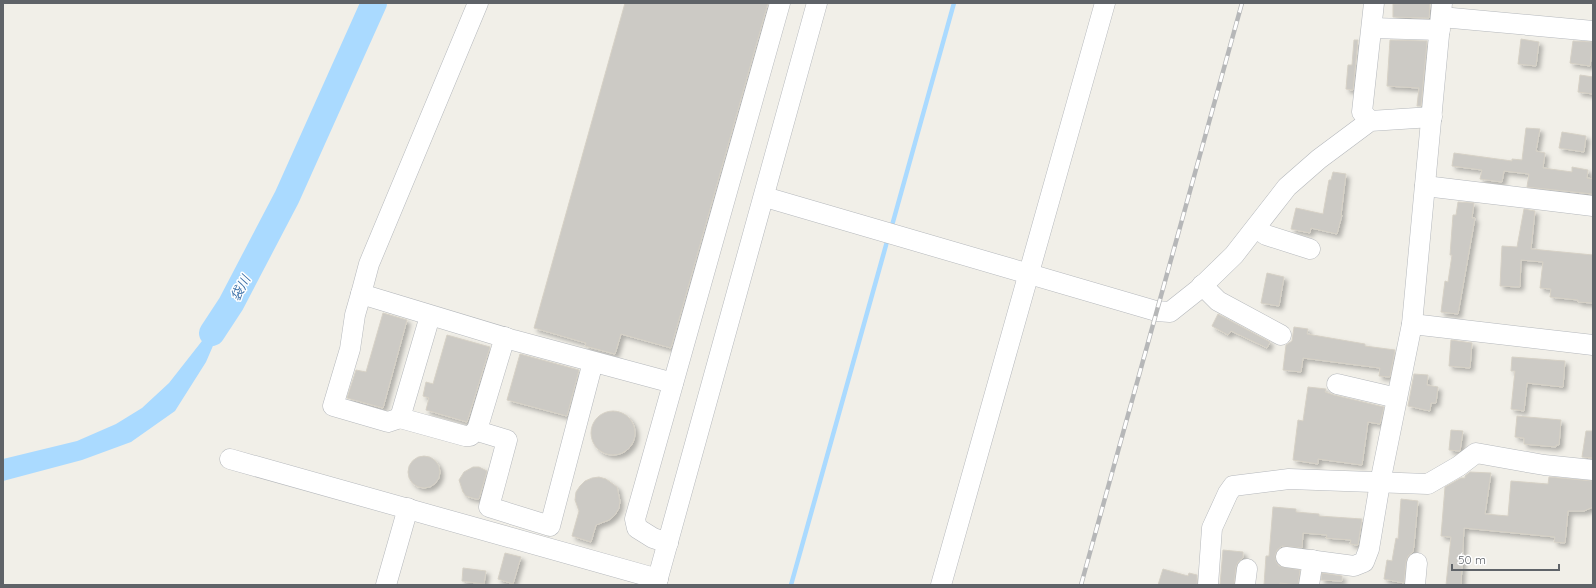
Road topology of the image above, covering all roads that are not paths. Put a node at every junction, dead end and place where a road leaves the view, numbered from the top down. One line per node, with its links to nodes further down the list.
1 (478, 3): 18 (street)
2 (780, 3): 25 (street)
3 (817, 3): 12 (street)
4 (1105, 3): 16 (street)
5 (1374, 3): 7 (street)
6 (1441, 17): 7 (street); 8 (street); 9 (street)
7 (1372, 28): 10 (street)
8 (1593, 31)
9 (1432, 117): 10 (street); 11 (street)
10 (1370, 121): 14 (street)
11 (1426, 186): 13 (street); 20 (street)
12 (765, 197): 16 (street); 34 (street)
13 (1593, 206)
14 (1256, 228): 15 (street); 17 (street)
15 (1310, 249)
16 (1030, 274): 17 (street); 40 (street)
17 (1202, 285): 21 (street)
18 (361, 294): 19 (street); 28 (street)
19 (430, 316): 22 (street); 28 (street)
20 (1412, 324): 23 (street); 27 (street)
21 (1281, 334)
22 (505, 337): 24 (street); 29 (street)
23 (1593, 345)
24 (593, 362): 25 (street); 29 (street)
25 (673, 384): 34 (street)
26 (1337, 384): 27 (street)
27 (1397, 398): 32 (street)
28 (400, 418): 29 (street)
29 (477, 430)
30 (230, 459): 33 (street)
31 (1593, 470): 32 (street)
32 (1380, 483): 36 (street); 41 (street)
33 (408, 508): 38 (street); 39 (street)
34 (668, 543): 38 (street)
35 (1286, 557): 36 (street)
36 (1313, 560): 42 (street)
37 (1417, 563): 43 (street)
38 (657, 582)
39 (386, 585)
40 (942, 585)
41 (1208, 585)
42 (1310, 585)
43 (1415, 585)

